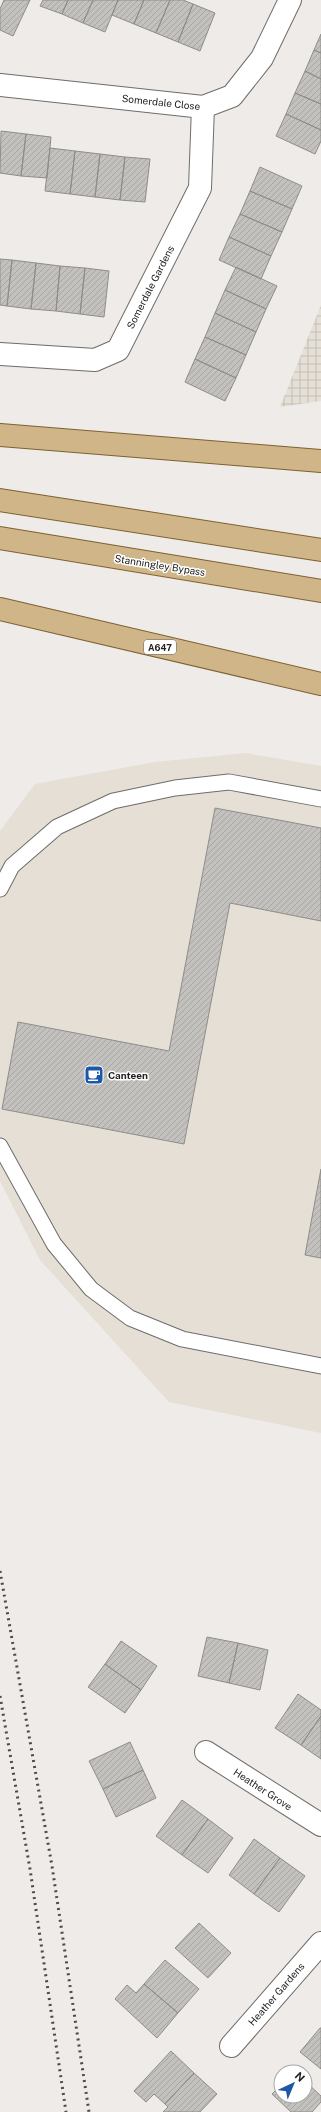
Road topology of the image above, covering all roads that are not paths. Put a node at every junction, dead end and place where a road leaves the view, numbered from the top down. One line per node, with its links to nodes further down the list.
1 (290, 0): 3 (street, Somerdale Close)
2 (0, 85): 3 (street, Somerdale Close)
3 (203, 107): 4 (street, Somerdale Gardens)
4 (0, 354)
5 (0, 434): 6 (main road)
6 (321, 461)
7 (0, 500): 9 (main road)
8 (0, 538): 10 (main road, Stanningley Bypass)
9 (321, 550)
10 (321, 592)
11 (0, 609): 12 (main road, A647)
12 (321, 684)
13 (321, 799): 14 (lane)
14 (0, 889)
15 (0, 1146): 16 (lane)
16 (321, 1366)
17 (206, 1752): 18 (street, Heather Grove)
18 (321, 1825)
19 (321, 1943): 20 (street, Heather Gardens)
20 (231, 2046)

